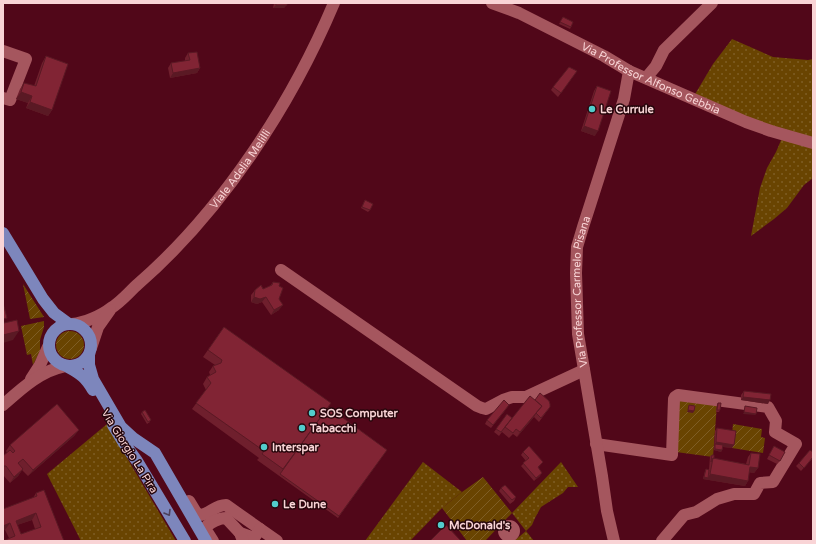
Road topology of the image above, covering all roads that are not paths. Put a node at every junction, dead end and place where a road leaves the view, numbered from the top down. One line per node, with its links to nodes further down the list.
1 (334, 3): 13 (street, Viale Adelia Melilli)
2 (492, 3): 5 (street, Via Professor Alfonso Gebbia)
3 (712, 3): 6 (street)
4 (3, 51): 7 (street)
5 (629, 71): 6 (street, Via Professor Alfonso Gebbia); 18 (street, Via Professor Carmelo Pisana)
6 (646, 78): 8 (street, Via Professor Alfonso Gebbia)
7 (3, 98)
8 (813, 143)
9 (3, 233): 10 (main road)
10 (7, 247): 12 (main road)
11 (281, 270): 18 (street)
12 (43, 299): 14 (main road); 15 (main road)
13 (111, 309): 14 (street); 16 (street)
14 (71, 324): 15 (main road); 16 (main road)
15 (49, 343): 17 (main road); 19 (street)
16 (90, 351): 17 (main road); 22 (main road, Via Giorgio La Pira)
17 (66, 366): 19 (street); 25 (main road, Via Giorgio La Pira, one-way to 25)
18 (584, 370): 21 (street, Via Professor Carmelo Pisana)
19 (28, 383): 20 (street)
20 (3, 405)
21 (596, 444): 29 (street, Via Professor Carmelo Pisana); 30 (street)
22 (159, 460): 23 (street); 26 (main road, Via Giorgio La Pira)
23 (260, 529): 24 (street); 28 (street)
24 (241, 537): 27 (street)
25 (185, 541)
26 (206, 541)
27 (213, 541)
28 (277, 541)
29 (614, 541)
30 (662, 541)

